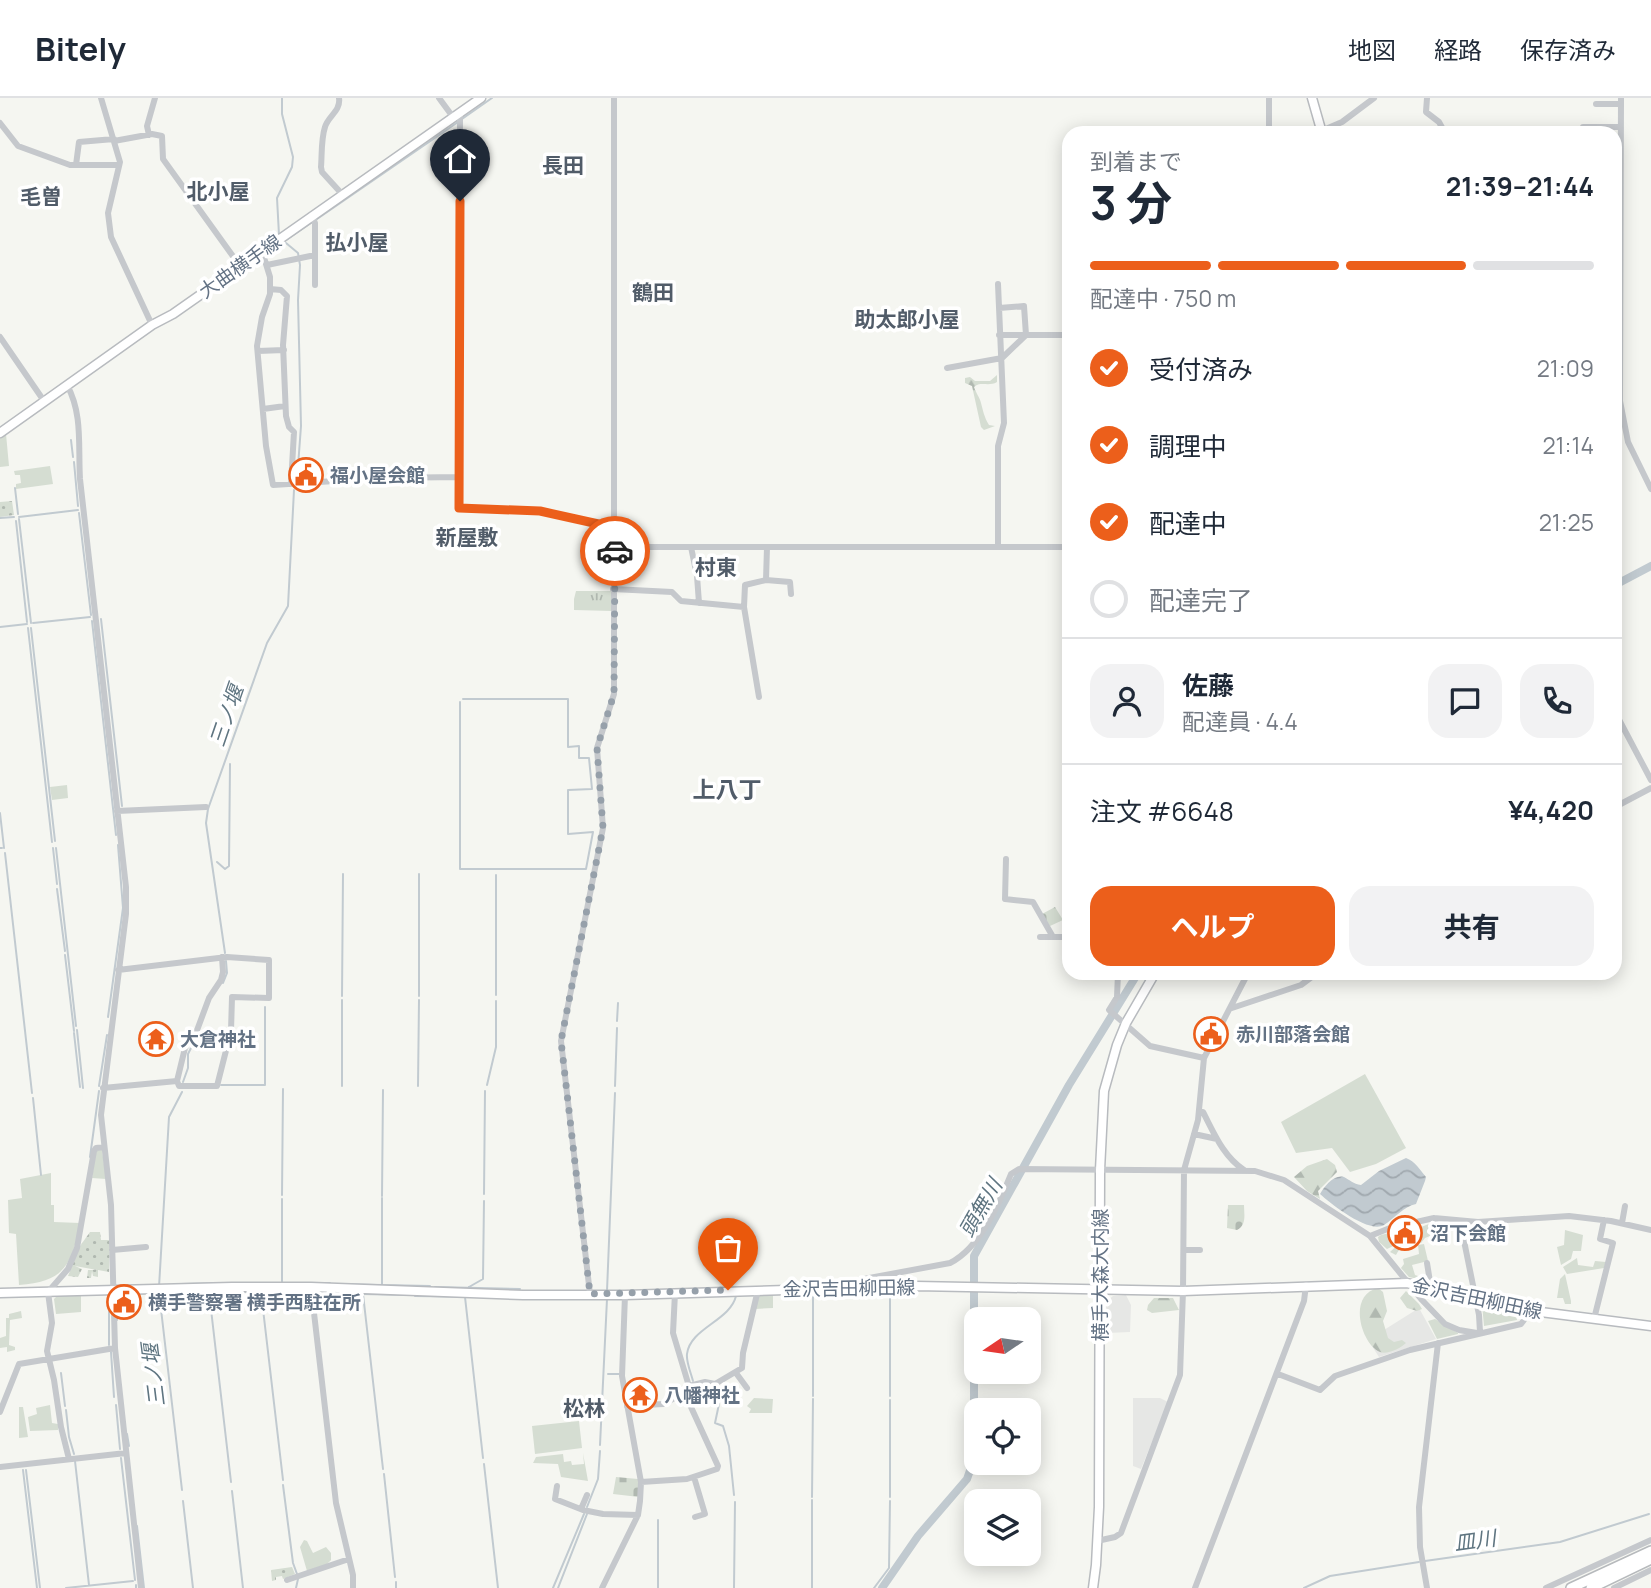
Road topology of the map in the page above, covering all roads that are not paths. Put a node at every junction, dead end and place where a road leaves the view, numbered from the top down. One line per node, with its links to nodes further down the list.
1 (101, 98): 21 (street)
2 (155, 98): 20 (street)
3 (339, 98): 24 (street)
4 (439, 98): 13 (street)
5 (481, 98): 13 (main road, 大曲横手線)
6 (614, 98): 52 (street)
7 (1269, 98): 15 (street)
8 (1312, 98): 16 (main road)
9 (1374, 98): 17 (street)
10 (1427, 98): 18 (street)
11 (1621, 101): 12 (street); 19 (street)
12 (1596, 104)
13 (457, 114): 24 (main road, 大曲横手線); 49 (street)
14 (0, 123): 22 (street)
15 (1269, 126)
16 (1320, 126)
17 (1334, 126)
18 (1441, 126)
19 (1621, 126)
20 (149, 135): 21 (street); 28 (street)
21 (114, 140): 22 (street); 23 (street)
22 (76, 165): 23 (street)
23 (119, 165): 34 (street)
24 (342, 194): 25 (main road, 大曲横手線)
25 (312, 215): 26 (main road, 大曲横手線); 27 (street)
26 (262, 251): 28 (main road, 大曲横手線); 29 (street)
27 (315, 254): 29 (street); 31 (street)
28 (240, 265): 34 (main road, 大曲横手線)
29 (267, 265): 32 (street)
30 (998, 284): 33 (street)
31 (315, 285)
32 (270, 289): 39 (street); 40 (street)
33 (999, 307): 35 (street); 36 (street)
34 (152, 325): 43 (main road, 大曲横手線)
35 (999, 335): 36 (street); 41 (street)
36 (1026, 335): 37 (street); 41 (street)
37 (1062, 335)
38 (0, 337): 44 (street)
39 (284, 350): 40 (street); 45 (street)
40 (258, 351): 46 (street)
41 (1000, 358): 42 (street); 56 (street)
42 (947, 368)
43 (67, 385): 44 (main road, 大曲横手線); 69 (street)
44 (44, 401): 48 (main road, 大曲横手線)
45 (285, 405): 46 (street); 50 (street)
46 (263, 409): 50 (street)
47 (1622, 411): 51 (street)
48 (0, 433)
49 (459, 477): 50 (street); 52 (street)
50 (291, 484)
51 (1651, 489)
52 (614, 530): 53 (street)
53 (615, 547): 54 (street); 59 (street)
54 (691, 547): 55 (street); 61 (street)
55 (767, 547): 56 (street); 58 (street)
56 (998, 547): 57 (street)
57 (1062, 547)
58 (766, 580): 60 (street); 62 (street)
59 (614, 589): 61 (street); 119 (street)
60 (790, 594)
61 (699, 603): 62 (street)
62 (744, 607): 63 (street)
63 (758, 697)
64 (1622, 725): 65 (street)
65 (1651, 780)
66 (1651, 788): 67 (street)
67 (1622, 803)
68 (205, 807): 69 (street)
69 (117, 811): 75 (street)
70 (1006, 859): 72 (street)
71 (1040, 937): 72 (street)
72 (1053, 937): 73 (street)
73 (1062, 937)
74 (222, 957): 75 (street); 83 (street); 83 (street)
75 (118, 970): 84 (street)
76 (1118, 980): 81 (street)
77 (1151, 980): 81 (main road, 横手大森大内線)
78 (1245, 980): 80 (street)
79 (1308, 980): 80 (street)
80 (1232, 1008): 82 (street)
81 (1126, 1023): 82 (street); 89 (main road, 横手大森大内線)
82 (1204, 1058): 85 (street)
83 (177, 1081): 84 (street)
84 (103, 1088): 88 (street)
85 (1199, 1112): 86 (street); 87 (street)
86 (1194, 1134): 87 (street); 90 (street)
87 (1217, 1139): 91 (street)
88 (104, 1147): 103 (street); 116 (street)
89 (1100, 1170): 90 (street); 105 (street); 114 (main road, 横手大森大内線)
90 (1184, 1170): 91 (street); 101 (street)
91 (1245, 1171): 99 (street)
92 (1625, 1206): 96 (street)
93 (1434, 1218): 95 (street); 98 (street); 99 (street)
94 (1604, 1220): 95 (street); 96 (street); 123 (street)
95 (1460, 1221): 121 (street)
96 (1622, 1223): 97 (street)
97 (1651, 1230)
98 (1438, 1232)
99 (1370, 1236): 106 (street)
100 (146, 1247): 103 (street)
101 (1184, 1250): 102 (street); 115 (street)
102 (1200, 1250)
103 (112, 1251): 112 (street)
104 (1427, 1263): 111 (street)
105 (920, 1269): 108 (street); 110 (street)
106 (1407, 1283): 107 (main road, 金沢吉田柳田線); 111 (main road, 金沢吉田柳田線); 125 (street)
107 (1306, 1285): 115 (main road, 金沢吉田柳田線); 130 (street)
108 (916, 1286): 110 (main road, 金沢吉田柳田線); 114 (main road, 金沢吉田柳田線)
109 (311, 1287): 112 (main road, 金沢吉田柳田線); 119 (main road, 金沢吉田柳田線); 149 (street)
110 (851, 1288): 113 (main road, 金沢吉田柳田線)
111 (1431, 1288): 121 (main road, 金沢吉田柳田線)
112 (112, 1290): 116 (main road, 金沢吉田柳田線); 127 (street)
113 (758, 1290): 118 (main road, 金沢吉田柳田線); 129 (street)
114 (1099, 1290): 115 (main road, 金沢吉田柳田線); 147 (main road, 横手大森大内線)
115 (1184, 1291): 147 (street)
116 (48, 1292): 117 (main road, 金沢吉田柳田線); 128 (street)
117 (0, 1293)
118 (675, 1293): 120 (main road, 金沢吉田柳田線); 131 (street)
119 (590, 1294): 120 (main road, 金沢吉田柳田線)
120 (625, 1294): 134 (street)
121 (1474, 1298): 122 (main road, 金沢吉田柳田線); 125 (street)
122 (1525, 1310): 123 (main road, 金沢吉田柳田線); 125 (street)
123 (1594, 1320): 124 (main road, 金沢吉田柳田線)
124 (1651, 1326)
125 (1478, 1332): 126 (street)
126 (1438, 1343): 130 (street); 158 (street)
127 (115, 1349): 128 (street); 136 (street)
128 (48, 1359): 135 (street); 137 (street)
129 (736, 1373): 131 (street); 132 (street)
130 (1278, 1374): 157 (street)
131 (689, 1386): 133 (street)
132 (747, 1388)
133 (685, 1394): 134 (street); 139 (street)
134 (627, 1406): 140 (street)
135 (0, 1412)
136 (126, 1453): 137 (street); 153 (street)
137 (69, 1459): 138 (street)
138 (0, 1466)
139 (694, 1477): 140 (street); 145 (street)
140 (640, 1482): 144 (street)
141 (557, 1486): 143 (street)
142 (587, 1495): 143 (street)
143 (581, 1509): 144 (street)
144 (638, 1515): 155 (street)
145 (695, 1517)
146 (1651, 1540): 159 (street)
147 (1097, 1541): 156 (main road, 横手大森大内線)
148 (1651, 1551): 160 (highway)
149 (349, 1559): 152 (street); 154 (street)
150 (1651, 1559): 161 (highway)
151 (1651, 1570): 162 (street)
152 (287, 1580)
153 (141, 1588)
154 (353, 1588)
155 (602, 1588)
156 (1093, 1588)
157 (1195, 1588)
158 (1427, 1588)
159 (1546, 1588)
160 (1571, 1588)
161 (1591, 1588)
162 (1614, 1588)

